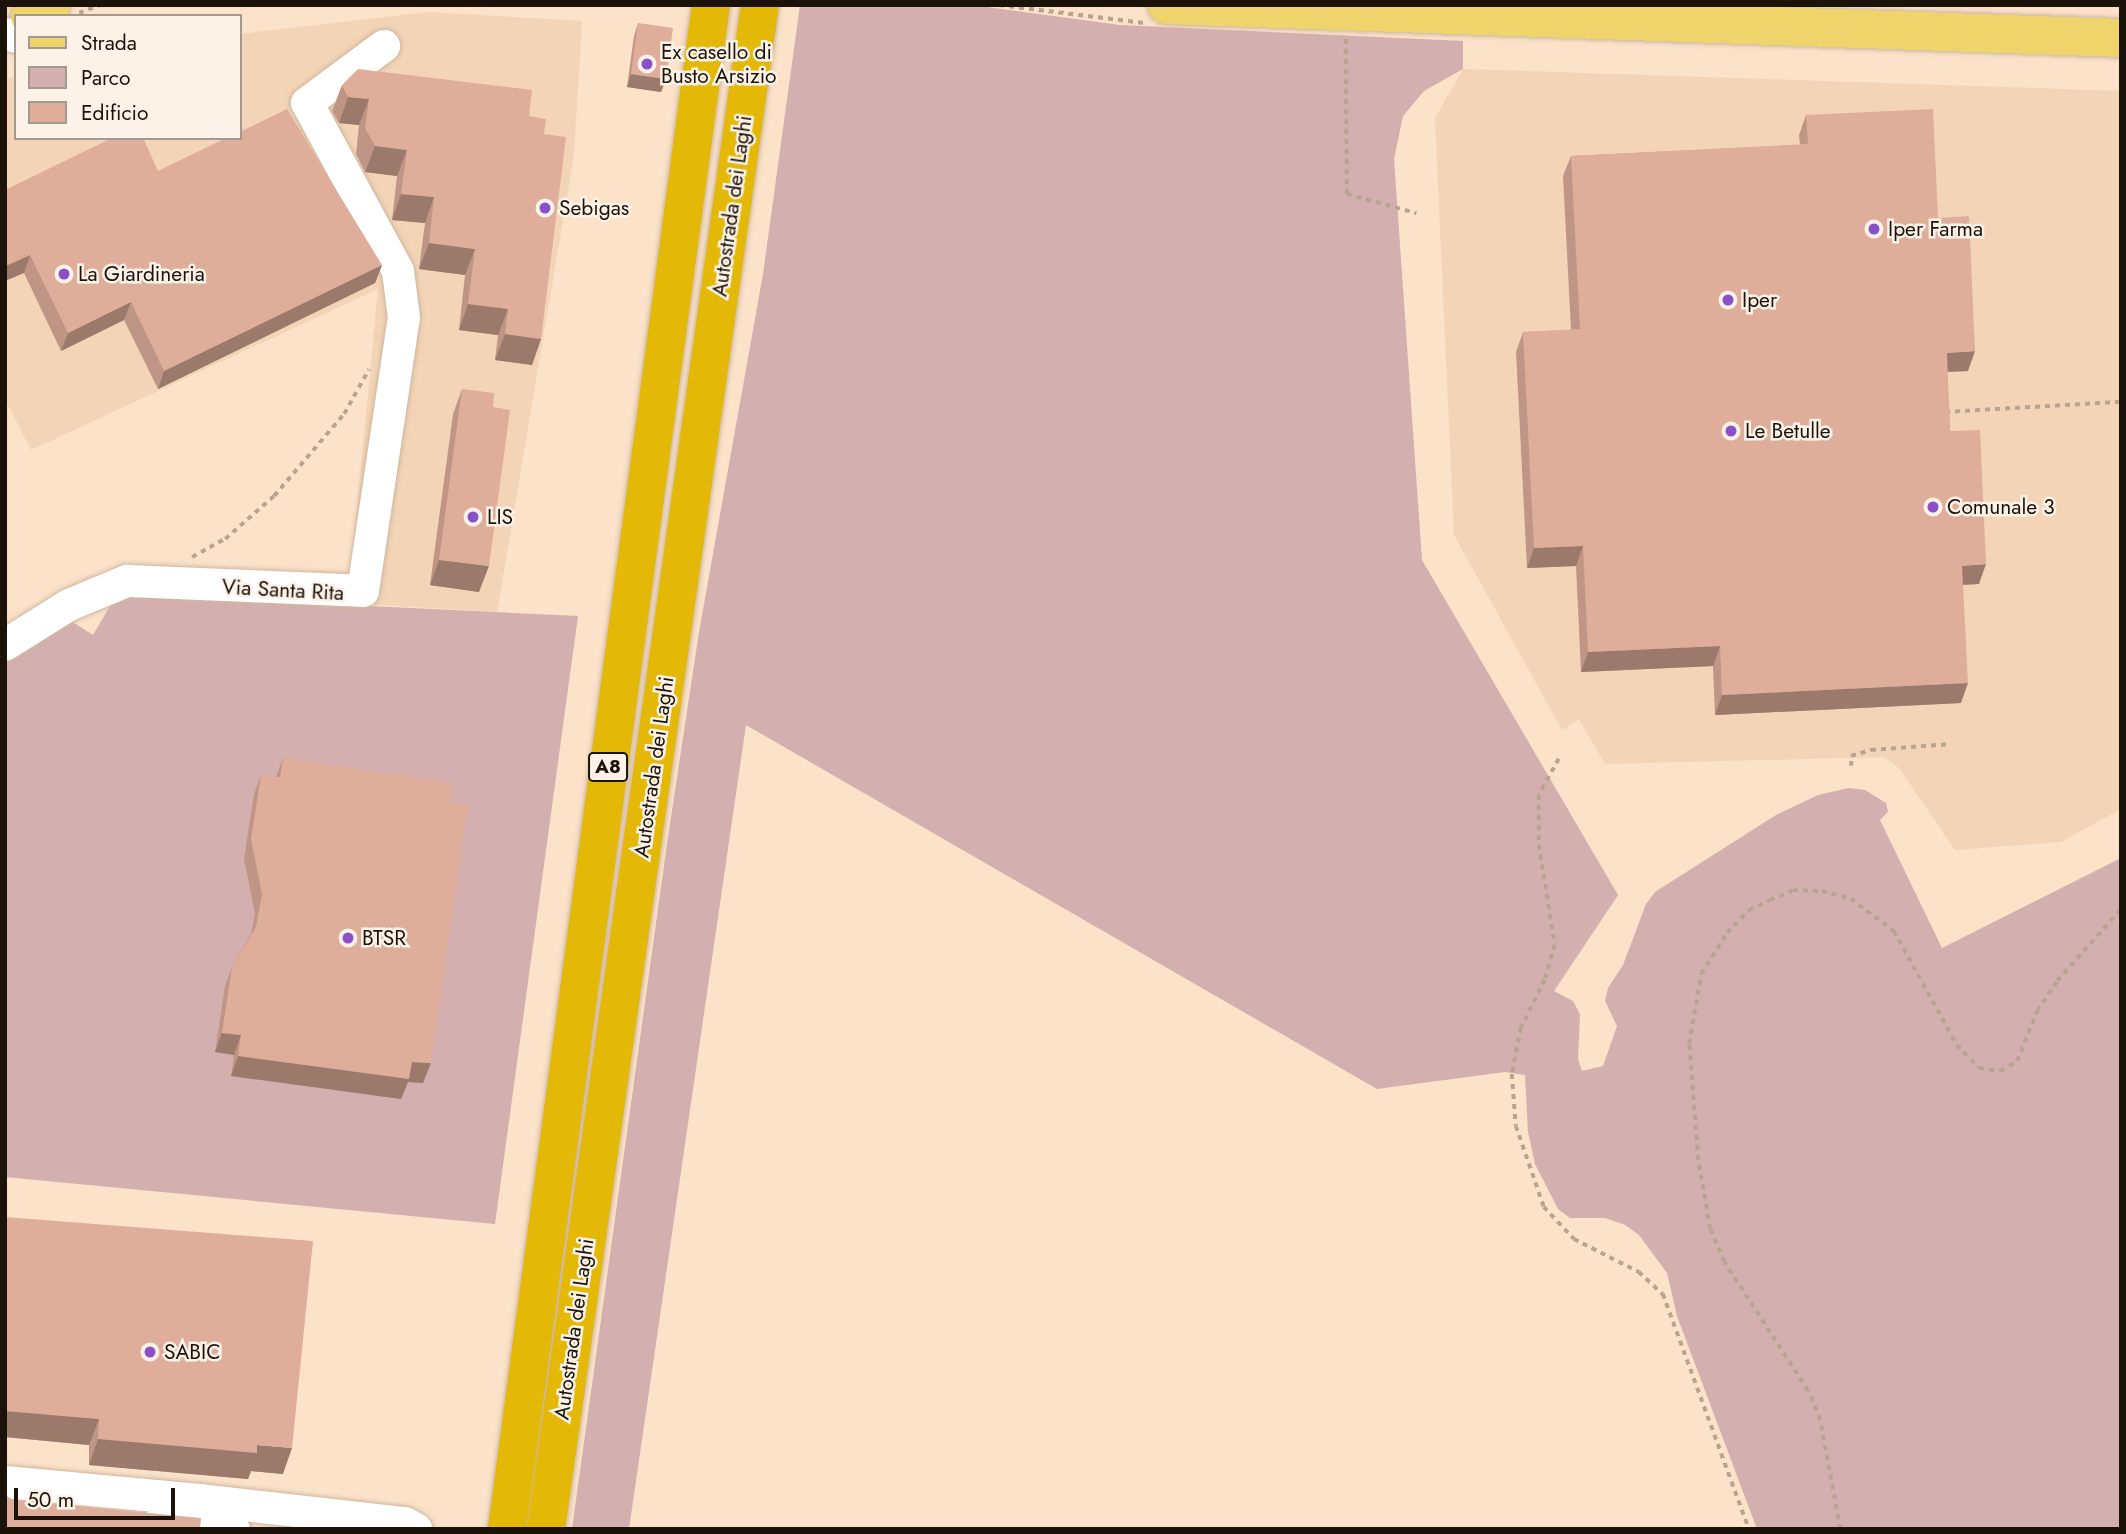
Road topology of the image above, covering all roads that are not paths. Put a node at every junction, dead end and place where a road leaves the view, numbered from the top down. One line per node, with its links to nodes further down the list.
1 (51, 5): 6 (main road)
2 (711, 5): 15 (highway, Autostrada dei Laghi / A8)
3 (760, 5): 16 (highway, Autostrada dei Laghi / A8)
4 (1167, 5): 7 (main road)
5 (1759, 5): 7 (main road)
6 (34, 14)
7 (1912, 28): 8 (main road)
8 (2121, 38)
9 (384, 46): 10 (street, Via Santa Rita)
10 (5, 645)
11 (5, 1482): 14 (street)
12 (5, 1508): 13 (street)
13 (215, 1528)
14 (416, 1529)
15 (507, 1529)
16 (546, 1529)

